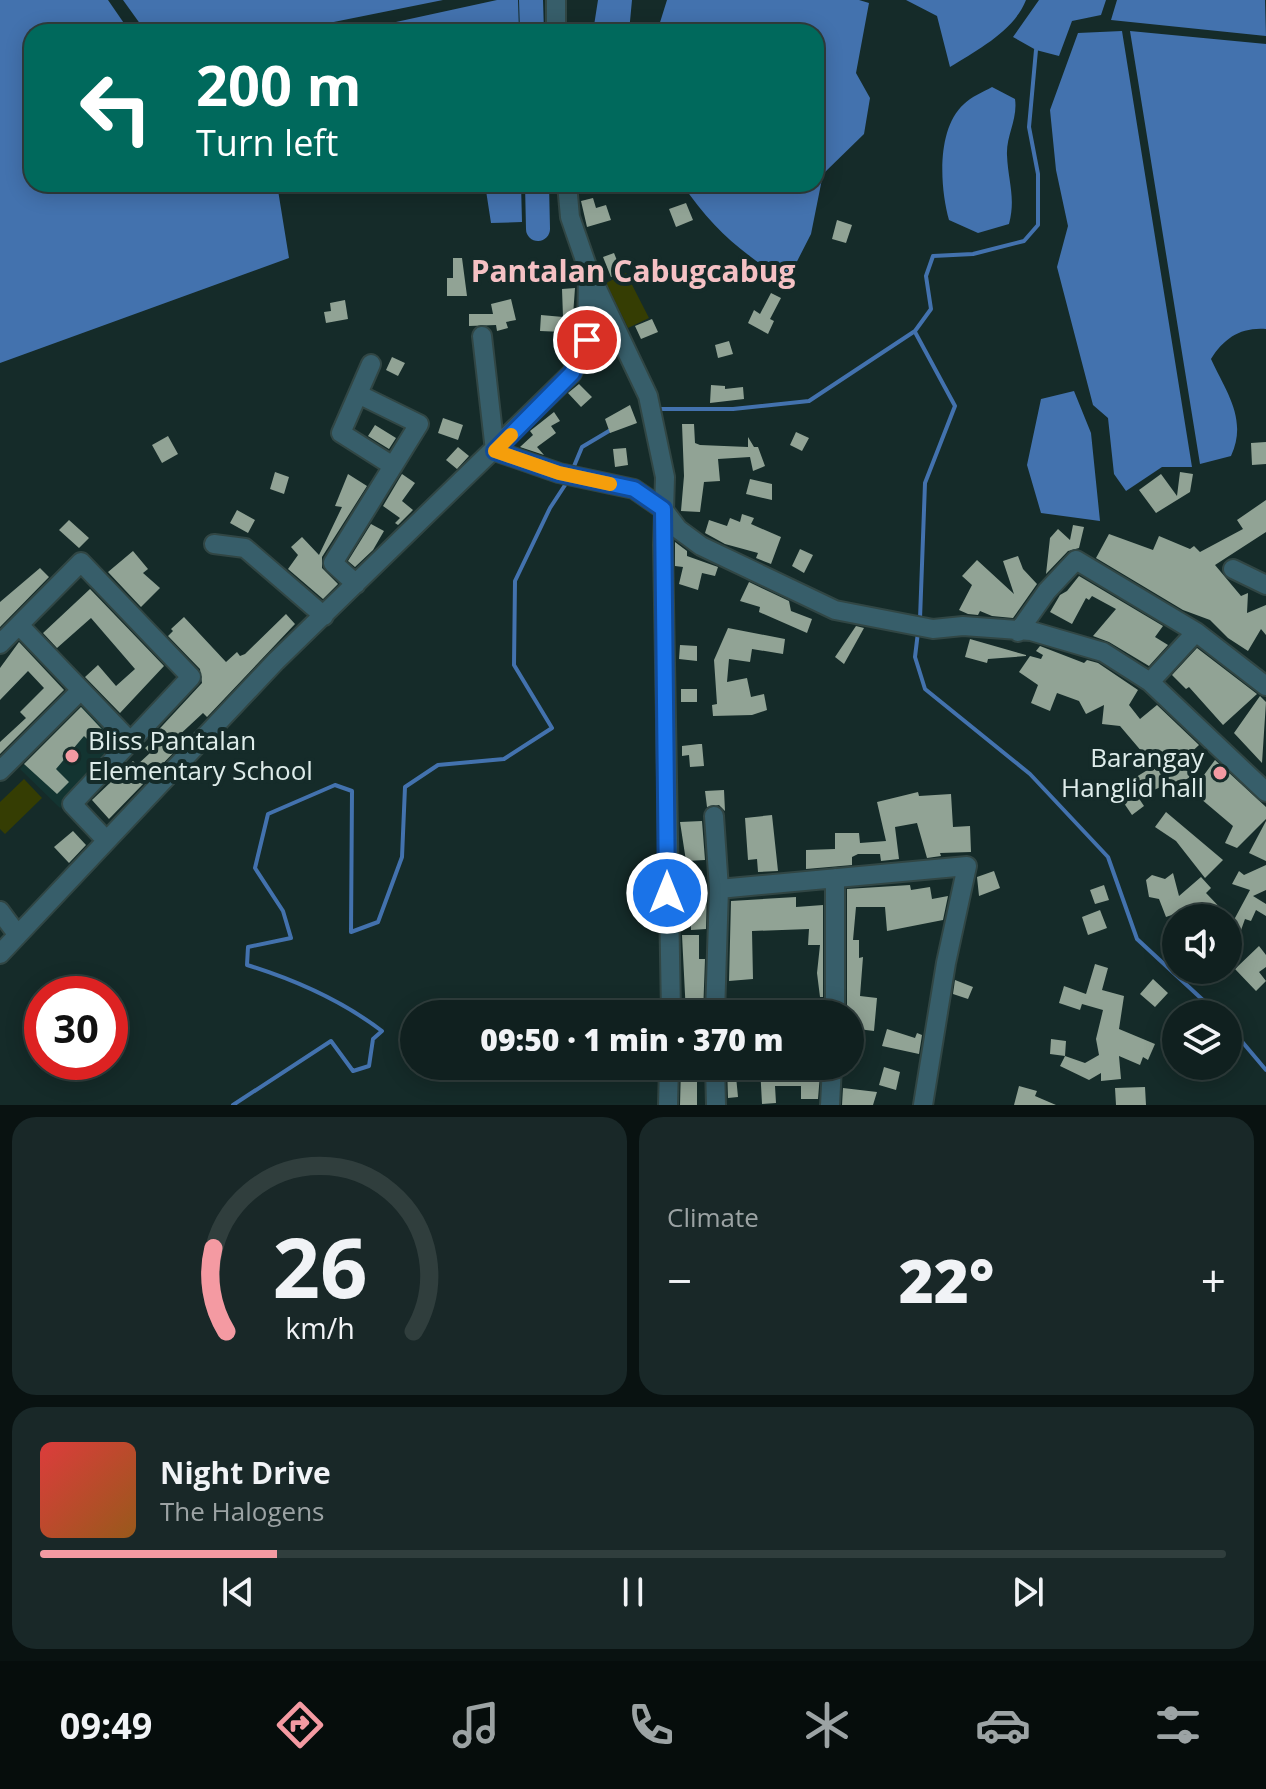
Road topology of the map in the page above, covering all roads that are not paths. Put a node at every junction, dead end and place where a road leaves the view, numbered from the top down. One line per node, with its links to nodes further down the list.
1 (556, 0): 2 (street)
2 (556, 24)
3 (568, 192): 4 (street)
4 (588, 269): 8 (street); 10 (street)
5 (482, 336): 8 (street)
6 (371, 364): 7 (street)
7 (358, 394): 9 (street); 9 (street)
8 (495, 451): 10 (street); 13 (street)
9 (393, 466): 13 (street)
10 (663, 509): 17 (street); 33 (street)
11 (214, 544): 15 (street)
12 (1233, 569): 14 (street)
13 (356, 584): 15 (street)
14 (1266, 585)
15 (324, 616): 27 (street)
16 (19, 625): 19 (street); 22 (street); 23 (street)
17 (1018, 632): 18 (street); 21 (street)
18 (1196, 632): 20 (street); 21 (street)
19 (0, 644)
20 (1264, 677)
21 (1150, 682): 25 (street)
22 (81, 690): 23 (street); 24 (street)
23 (129, 740): 27 (street)
24 (0, 771)
25 (1266, 792)
26 (714, 816): 29 (street)
27 (106, 840): 31 (street)
28 (835, 878): 29 (street); 35 (street); 42 (street)
29 (719, 889): 34 (street)
30 (0, 911): 31 (street)
31 (17, 934): 32 (street)
32 (0, 954)
33 (671, 1000)
34 (715, 1000)
35 (835, 1000)
36 (669, 1080): 39 (street)
37 (715, 1080): 40 (street)
38 (831, 1080): 41 (street)
39 (668, 1105)
40 (716, 1105)
41 (830, 1105)
42 (923, 1105)

